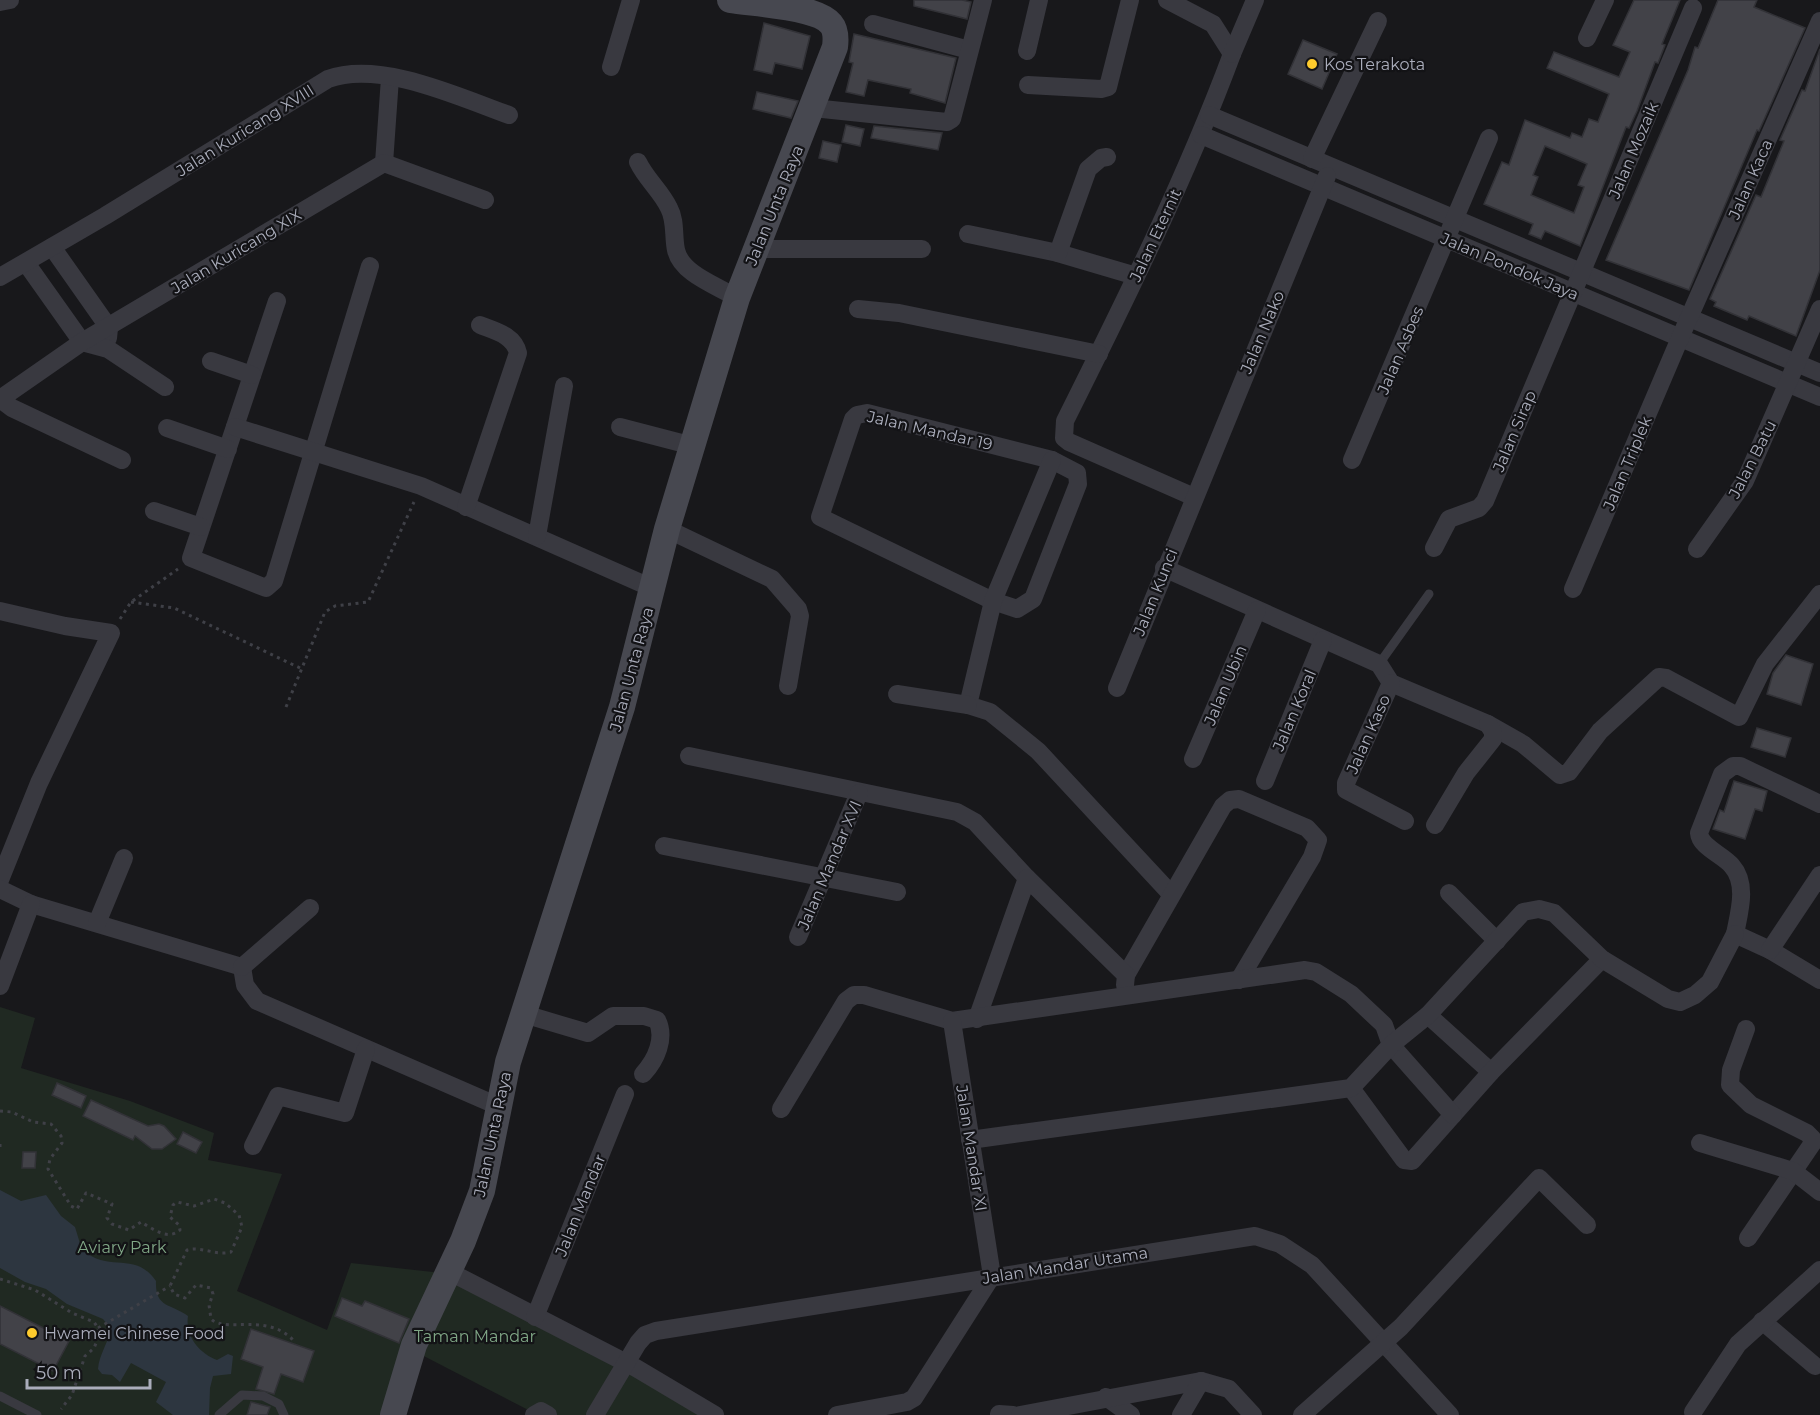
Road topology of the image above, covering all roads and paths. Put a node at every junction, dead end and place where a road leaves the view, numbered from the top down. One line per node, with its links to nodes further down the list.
1 (10, 0): 10 (street)
2 (631, 0): 22 (street)
3 (730, 0): 11 (street, Jalan Unta Raya)
4 (983, 0): 19 (street)
5 (1039, 0): 20 (street)
6 (1130, 0): 24 (street)
7 (1168, 0): 17 (street)
8 (1256, 0): 13 (street, Jalan Eternit)
9 (1605, 0): 18 (street)
10 (0, 2)
11 (797, 5): 25 (street, Jalan Unta Raya)
12 (1693, 8): 46 (street, Jalan Mozaik)
13 (1247, 19): 17 (street); 21 (street, Jalan Eternit)
14 (1378, 21): 31 (street)
15 (1820, 21): 54 (street, Jalan Kaca)
16 (873, 24): 19 (street)
17 (1213, 24): 21 (street)
18 (1587, 38)
19 (969, 50): 25 (street)
20 (1027, 51)
21 (1232, 54): 27 (street, Jalan Eternit)
22 (611, 67)
23 (390, 78): 26 (street, Jalan Kuricang XVIII); 33 (street); 40 (street, Jalan Kuricang XVIII)
24 (1028, 85)
25 (813, 108): 41 (street, Jalan Unta Raya)
26 (509, 115)
27 (1209, 115): 28 (street, Jalan Eternit); 31 (street, Jalan Pondok Jaya)
28 (1201, 135): 35 (street, Jalan Pondok Jaya); 47 (street, Jalan Eternit)
29 (1489, 138): 37 (street, Jalan Asbes)
30 (1107, 157): 43 (street)
31 (1312, 159): 34 (street, Jalan Pondok Jaya)
32 (638, 162): 50 (street)
33 (384, 163): 36 (street); 56 (street, Jalan Kuricang XIX)
34 (1330, 166): 35 (street, Jalan Nako); 37 (street, Jalan Pondok Jaya)
35 (1323, 186): 39 (street, Jalan Pondok Jaya); 80 (street, Jalan Nako)
36 (485, 200)
37 (1455, 219): 39 (street, Jalan Asbes); 46 (street, Jalan Pondok Jaya)
38 (968, 234): 43 (street)
39 (1447, 239): 49 (street, Jalan Pondok Jaya); 78 (street, Jalan Asbes)
40 (52, 247): 44 (street, Jalan Kuricang XVIII); 56 (street)
41 (757, 249): 42 (street); 50 (street, Jalan Unta Raya)
42 (922, 249)
43 (1058, 253): 47 (street)
44 (26, 263): 48 (street, Jalan Kuricang XVIII); 58 (street)
45 (370, 266): 75 (street)
46 (1580, 272): 49 (street, Jalan Mozaik); 54 (street, Jalan Pondok Jaya)
47 (1136, 276): 60 (street, Jalan Eternit)
48 (0, 277)
49 (1572, 292): 57 (street, Jalan Pondok Jaya); 86 (street, Jalan Sirap)
50 (737, 298): 73 (street, Jalan Unta Raya)
51 (277, 301): 64 (street)
52 (858, 309): 60 (street)
53 (1820, 309): 62 (street, Jalan Batu)
54 (1689, 318): 57 (street, Jalan Kaca); 62 (street, Jalan Pondok Jaya)
55 (480, 325): 81 (street)
56 (109, 328): 58 (street, Jalan Kuricang XIX); 59 (street)
57 (1680, 338): 65 (street, Jalan Pondok Jaya); 91 (street, Jalan Triplek)
58 (82, 342): 59 (street); 69 (street, Jalan Kuricang XIX)
59 (108, 349): 67 (street)
60 (1099, 354): 80 (street, Jalan Eternit)
61 (211, 361): 64 (street)
62 (1796, 363): 63 (street, Jalan Pondok Jaya); 65 (street, Jalan Batu)
63 (1820, 373)
64 (252, 375): 70 (street)
65 (1788, 383): 68 (street, Jalan Pondok Jaya); 87 (street, Jalan Batu)
66 (564, 386): 85 (street)
67 (165, 387)
68 (1820, 397)
69 (0, 399): 76 (street)
70 (235, 427): 74 (street); 75 (street)
71 (620, 427): 73 (street)
72 (167, 428): 74 (street)
73 (693, 446): 84 (street, Jalan Unta Raya)
74 (228, 449): 83 (street)
75 (315, 452): 81 (street); 88 (street)
76 (122, 460)
77 (1052, 460): 94 (street); 94 (street, Jalan Mandar 19); 94 (street, Jalan Mandar 19)
78 (1352, 460)
79 (416, 497): 101 (path)
80 (1194, 497): 89 (street, Jalan Kunci)
81 (466, 507): 85 (street)
82 (154, 511): 83 (street)
83 (201, 527): 88 (street)
84 (667, 529): 90 (street, Jalan Unta Raya); 103 (street)
85 (537, 536): 90 (street)
86 (1434, 548)
87 (1697, 549)
88 (191, 558): 95 (path)
89 (1164, 568): 96 (street); 104 (street, Jalan Kunci)
90 (652, 588): 141 (street, Jalan Unta Raya)
91 (1573, 589)
92 (1429, 594): 100 (lane)
93 (1820, 594): 108 (street)
94 (993, 601): 106 (street)
95 (131, 602): 98 (path); 101 (path)
96 (1257, 610): 99 (street); 110 (street, Jalan Ubin)
97 (0, 611): 98 (street)
98 (111, 633): 121 (street)
99 (1323, 640): 100 (street); 111 (street, Jalan Koral)
100 (1379, 664): 102 (street)
101 (300, 668): 107 (path)
102 (1391, 683): 108 (street); 114 (street, Jalan Kaso)
103 (788, 686)
104 (1117, 687)
105 (897, 694): 106 (street)
106 (968, 705): 125 (street)
107 (286, 707)
108 (1488, 724): 115 (street)
109 (689, 756): 112 (street)
110 (1193, 759)
111 (1265, 781)
112 (859, 793): 119 (street, Jalan Mandar XVI); 120 (street)
113 (1820, 804): 129 (street)
114 (1405, 821)
115 (1435, 825)
116 (664, 846): 119 (street)
117 (123, 858): 128 (street)
118 (1820, 875): 132 (street)
119 (822, 877): 123 (street); 130 (street, Jalan Mandar XVI)
120 (1027, 878): 136 (street); 143 (street)
121 (0, 880)
122 (0, 889): 126 (street)
123 (897, 892)
124 (1449, 893): 131 (street)
125 (1172, 894): 136 (street); 137 (street)
126 (32, 904): 128 (street); 133 (street)
127 (310, 908): 135 (street)
128 (97, 923): 135 (street)
129 (1735, 934): 132 (street); 134 (street)
130 (798, 936)
131 (1497, 941): 134 (street); 142 (street)
132 (1770, 950): 138 (street)
133 (6, 952): 139 (street)
134 (1602, 959): 148 (street)
135 (242, 967): 147 (street)
136 (1126, 975): 140 (street)
137 (1239, 980): 140 (street); 146 (street)
138 (1820, 980)
139 (0, 986)
140 (1123, 997): 143 (street)
141 (524, 1014): 149 (street); 152 (street, Jalan Unta Raya)
142 (1428, 1015): 146 (street); 148 (street)
143 (977, 1018): 144 (street)
144 (952, 1021): 153 (street); 156 (street, Jalan Mandar XI)
145 (1746, 1029): 161 (street)
146 (1391, 1045): 150 (street); 155 (street)
147 (366, 1049): 152 (street); 159 (street)
148 (1491, 1072): 155 (street)
149 (643, 1074)
150 (1351, 1088): 155 (street); 156 (street)
151 (625, 1094): 170 (street, Jalan Mandar)
152 (498, 1106): 166 (street, Jalan Unta Raya)
153 (781, 1109)
154 (0, 1111): 169 (path)
155 (1453, 1115)
156 (970, 1140): 167 (street, Jalan Mandar XI)
157 (1700, 1143): 161 (street)
158 (0, 1144): 160 (path)
159 (253, 1146)
160 (0, 1150)
161 (1793, 1171): 162 (street); 164 (street)
162 (1820, 1192)
163 (1587, 1225): 174 (street)
164 (1748, 1238)
165 (1820, 1270): 171 (street)
166 (448, 1271): 170 (street); 185 (street, Jalan Unta Raya)
167 (992, 1276): 174 (street, Jalan Mandar Utama); 175 (street, Jalan Mandar Utama); 190 (street)
168 (0, 1279): 172 (path)
169 (170, 1286): 172 (path); 173 (path)
170 (534, 1317): 175 (street)
171 (1762, 1321): 176 (street); 181 (street)
172 (98, 1328): 180 (path)
173 (295, 1342)
174 (1382, 1344): 195 (street); 196 (street, Jalan Mandar Utama)
175 (625, 1363): 188 (street, Jalan Mandar Utama); 189 (street)
176 (1815, 1366)
177 (1201, 1381): 179 (street); 193 (street); 194 (street)
178 (0, 1396): 182 (lane)
179 (1106, 1397): 191 (street); 192 (street)
180 (61, 1409)
181 (1694, 1412)
182 (37, 1415)
183 (219, 1415): 184 (lane)
184 (284, 1415)
185 (393, 1415)
186 (534, 1415): 187 (street)
187 (548, 1415)
188 (595, 1415)
189 (715, 1415)
190 (837, 1415)
191 (1030, 1415)
192 (1131, 1415)
193 (1180, 1415)
194 (1253, 1415)
195 (1302, 1415)
196 (1450, 1415)

